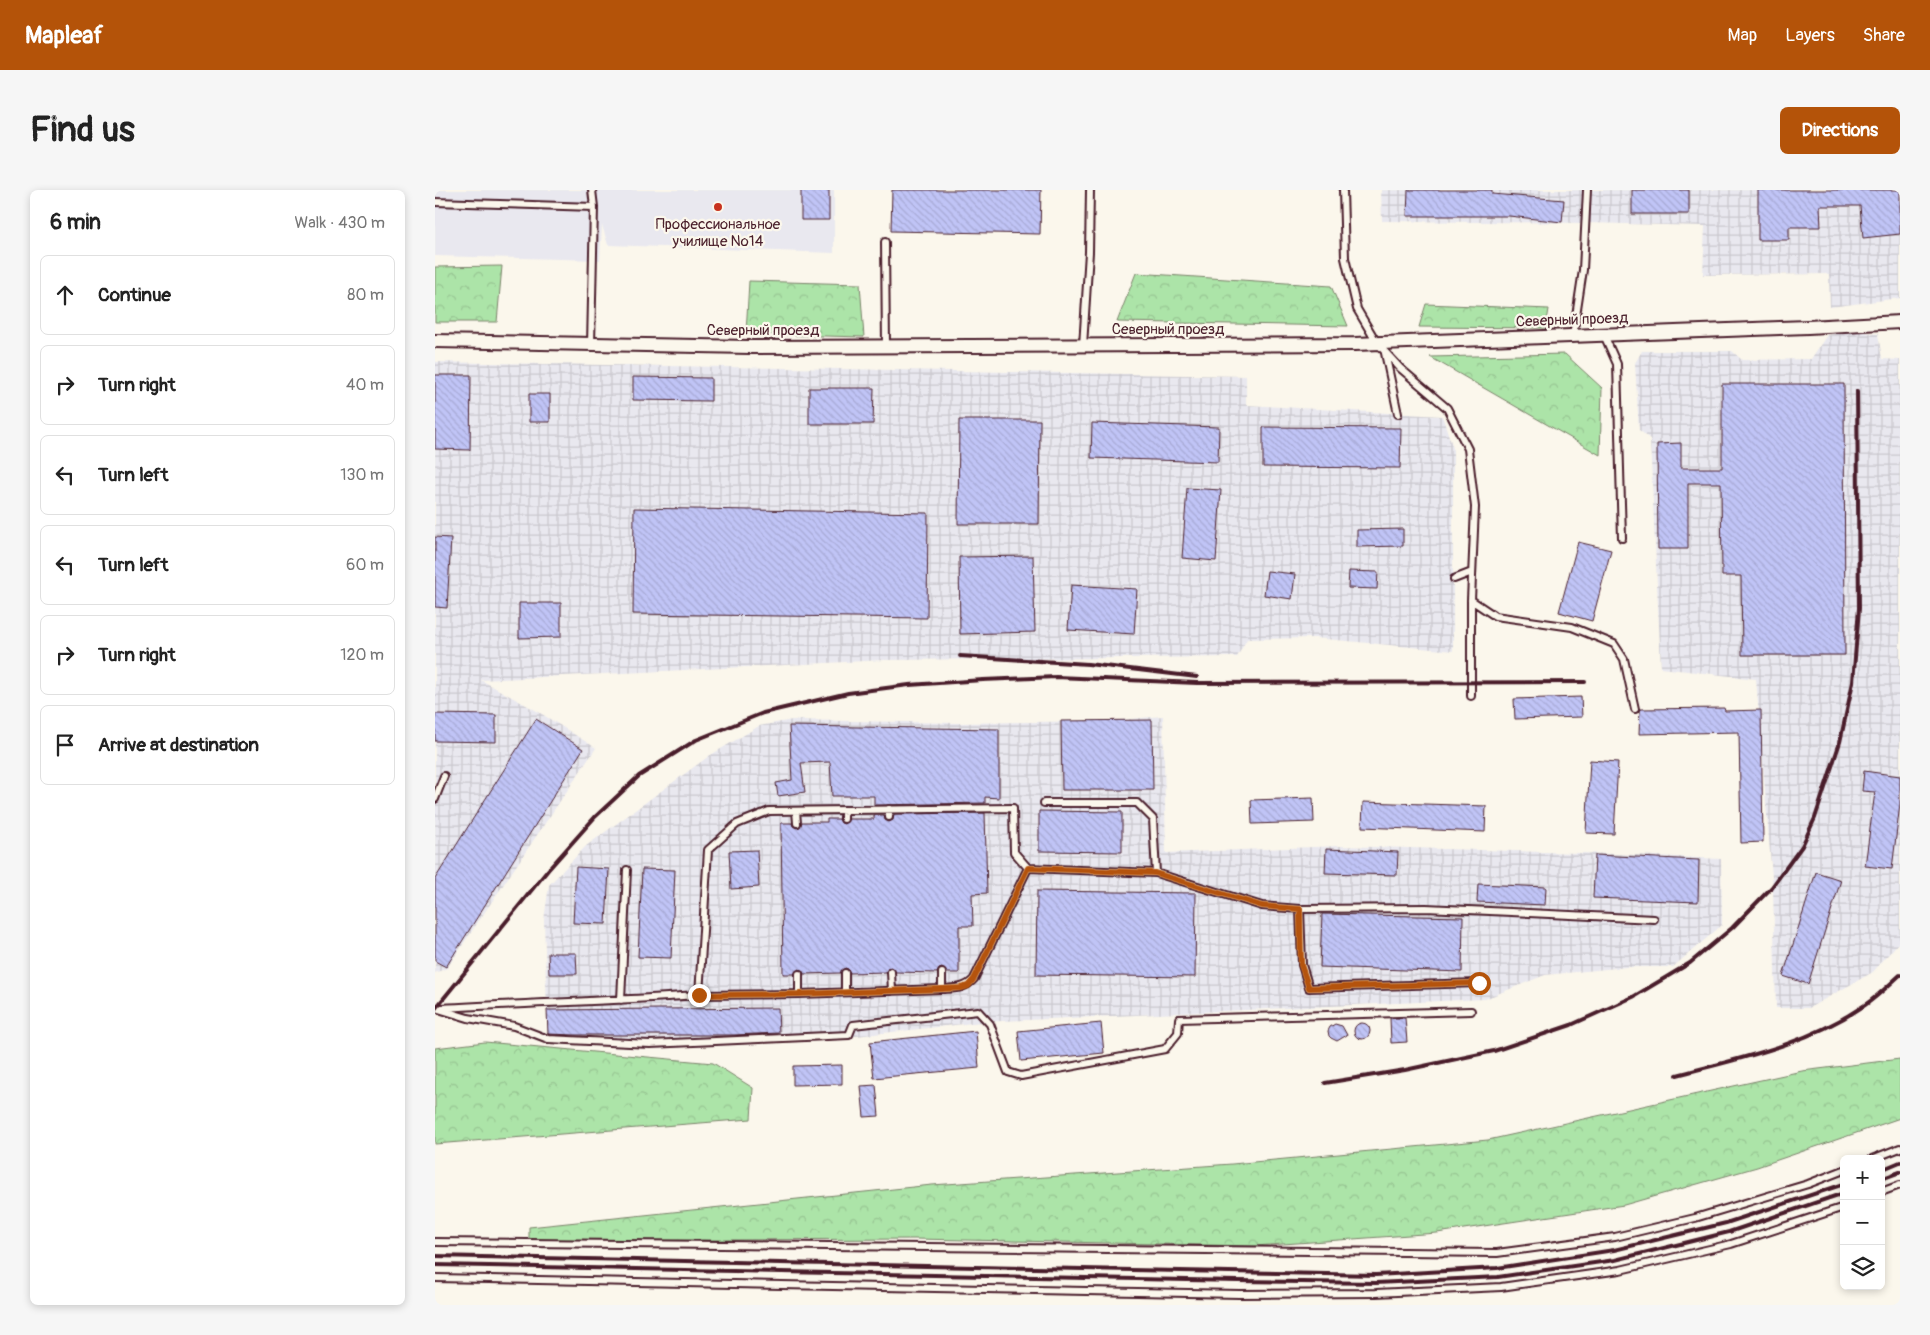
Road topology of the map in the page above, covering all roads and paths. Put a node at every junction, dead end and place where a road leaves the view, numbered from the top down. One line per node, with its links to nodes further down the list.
1 (592, 190): 6 (lane)
2 (1090, 190): 14 (lane)
3 (1343, 190): 15 (lane)
4 (1587, 190): 10 (lane)
5 (435, 202): 6 (lane)
6 (594, 207): 12 (lane)
7 (885, 242): 13 (lane)
8 (1900, 322): 9 (street, Северный проезд)
9 (1604, 335): 10 (street, Северный проезд); 17 (lane)
10 (1573, 336): 15 (street, Северный проезд)
11 (435, 341): 12 (street, Северный проезд)
12 (591, 345): 13 (street, Северный проезд)
13 (886, 346): 14 (street, Северный проезд)
14 (1083, 346): 15 (street, Северный проезд)
15 (1381, 348): 16 (lane); 18 (lane)
16 (1398, 414)
17 (1622, 538)
18 (1472, 572): 19 (lane); 20 (lane)
19 (1454, 579)
20 (1471, 600): 21 (lane); 22 (lane)
21 (1471, 696)
22 (1635, 709)
23 (444, 776): 24 (lane)
24 (435, 799)
25 (1044, 803): 34 (lane)
26 (889, 809): 27 (lane); 29 (lane); 32 (lane)
27 (844, 810): 28 (lane); 30 (lane)
28 (796, 811): 31 (lane); 46 (lane)
29 (889, 817)
30 (844, 819)
31 (797, 822)
32 (1028, 868): 34 (lane); 42 (lane)
33 (627, 870): 47 (lane)
34 (1155, 873): 35 (lane)
35 (1300, 909): 36 (lane); 41 (lane)
36 (1654, 919)
37 (891, 972): 43 (lane)
38 (845, 973): 44 (lane)
39 (942, 973): 42 (lane)
40 (799, 974): 45 (lane)
41 (1479, 983)
42 (942, 989): 43 (lane)
43 (891, 991): 44 (lane)
44 (845, 992): 45 (lane)
45 (799, 994): 46 (lane)
46 (699, 995): 47 (lane)
47 (621, 1000): 48 (lane)
48 (435, 1008): 49 (lane)
49 (1471, 1011)
50 (1900, 1148): 51 (lane)
51 (1882, 1155)
52 (1840, 1172): 56 (lane)
53 (1900, 1185): 54 (lane)
54 (1885, 1191)
55 (1840, 1208): 57 (lane)
56 (435, 1242)
57 (435, 1278)

